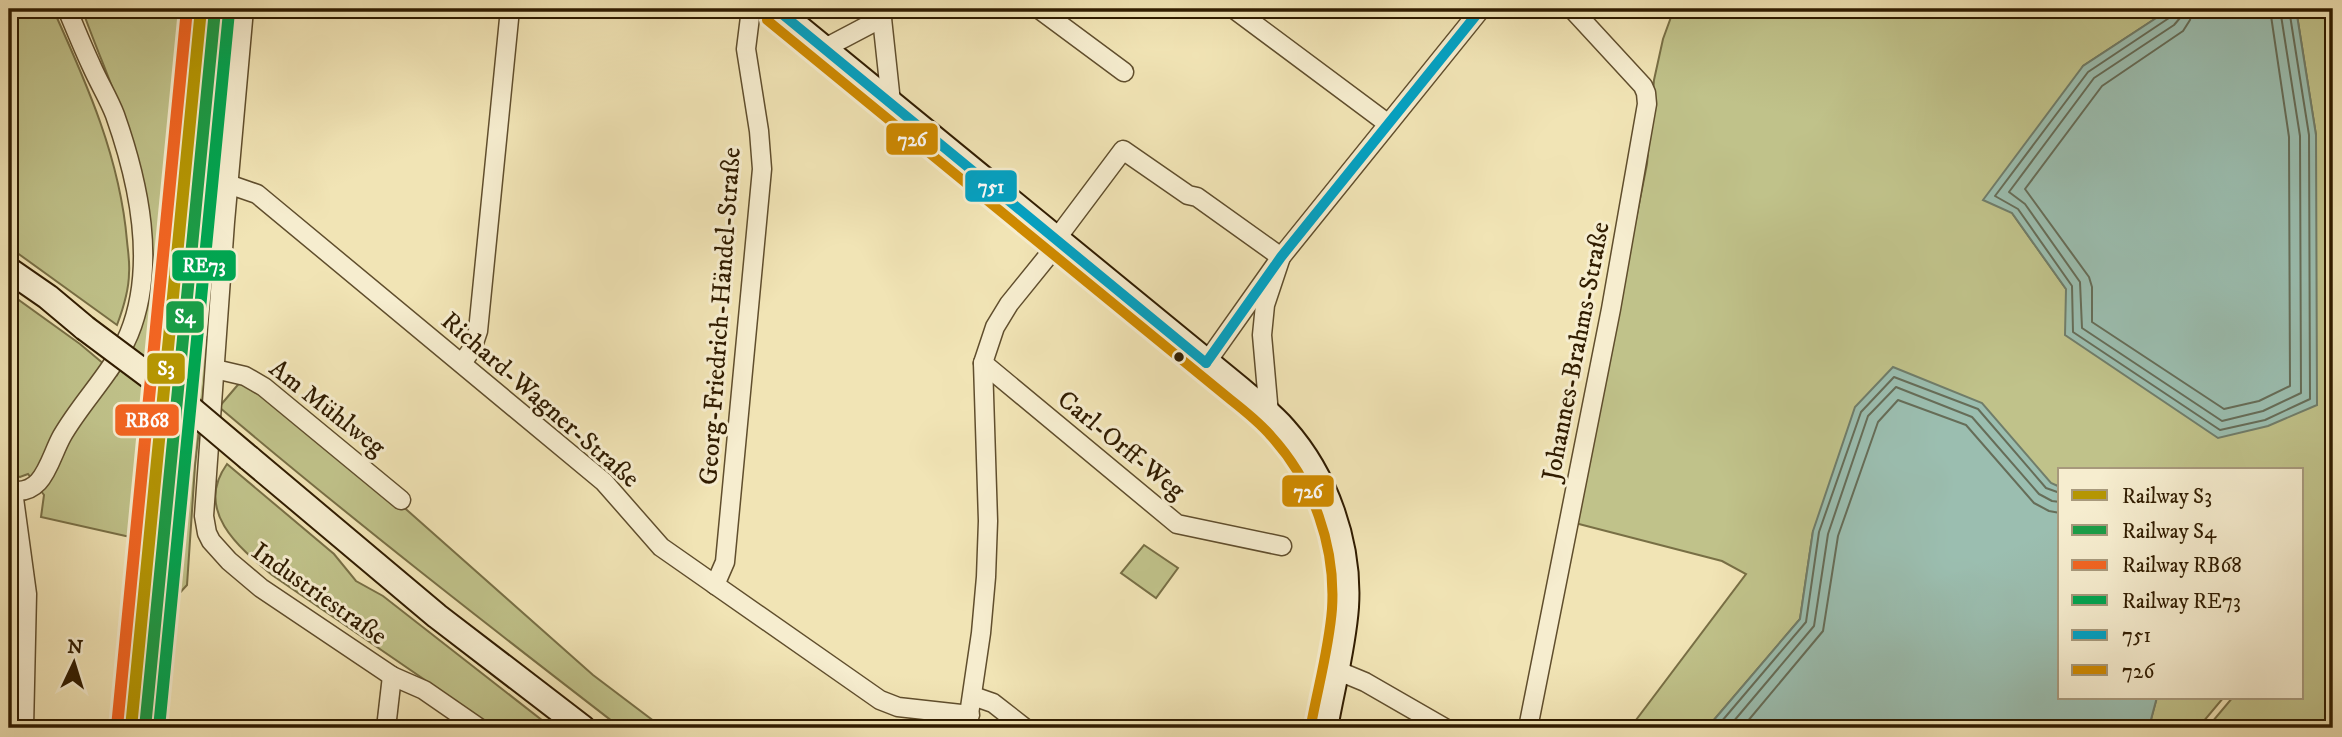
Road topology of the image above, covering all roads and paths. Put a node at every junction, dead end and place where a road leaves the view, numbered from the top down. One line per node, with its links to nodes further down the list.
1 (66, 9): 24 (street)
2 (244, 9): 15 (street, Industriestraße)
3 (510, 9): 19 (street)
4 (751, 9): 27 (street, Georg-Friedrich-Händel-Straße)
5 (776, 9): 11 (street)
6 (1038, 9): 12 (street)
7 (1234, 9): 14 (street)
8 (1481, 9): 14 (street)
9 (1572, 9): 39 (street, Johannes-Brahms-Straße)
10 (881, 13): 11 (street); 13 (street)
11 (825, 48): 13 (street)
12 (1124, 72)
13 (891, 102): 16 (street)
14 (1387, 124): 17 (street)
15 (228, 184): 19 (street, Richard-Wagner-Straße); 22 (street, Industriestraße)
16 (1058, 239): 17 (street); 20 (street); 21 (street)
17 (1281, 257): 21 (street); 23 (street)
18 (9, 270): 35 (street, bridge)
19 (462, 363): 27 (street, Richard-Wagner-Straße)
20 (983, 363): 26 (street, Carl-Orff-Weg); 30 (street)
21 (1206, 363): 23 (street)
22 (215, 369): 25 (street, Am Mühlweg); 29 (street, Industriestraße)
23 (1269, 414): 28 (street)
24 (11, 491): 32 (street)
25 (401, 500)
26 (1282, 546)
27 (715, 585): 31 (street, Richard-Wagner-Straße)
28 (1336, 670): 37 (street); 38 (street)
29 (392, 676): 33 (street); 34 (street, Industriestraße)
30 (973, 696): 31 (street); 36 (street)
31 (969, 721)
32 (24, 728)
33 (386, 728)
34 (479, 728)
35 (583, 728)
36 (1025, 728)
37 (1325, 728)
38 (1445, 728)
39 (1528, 728)

